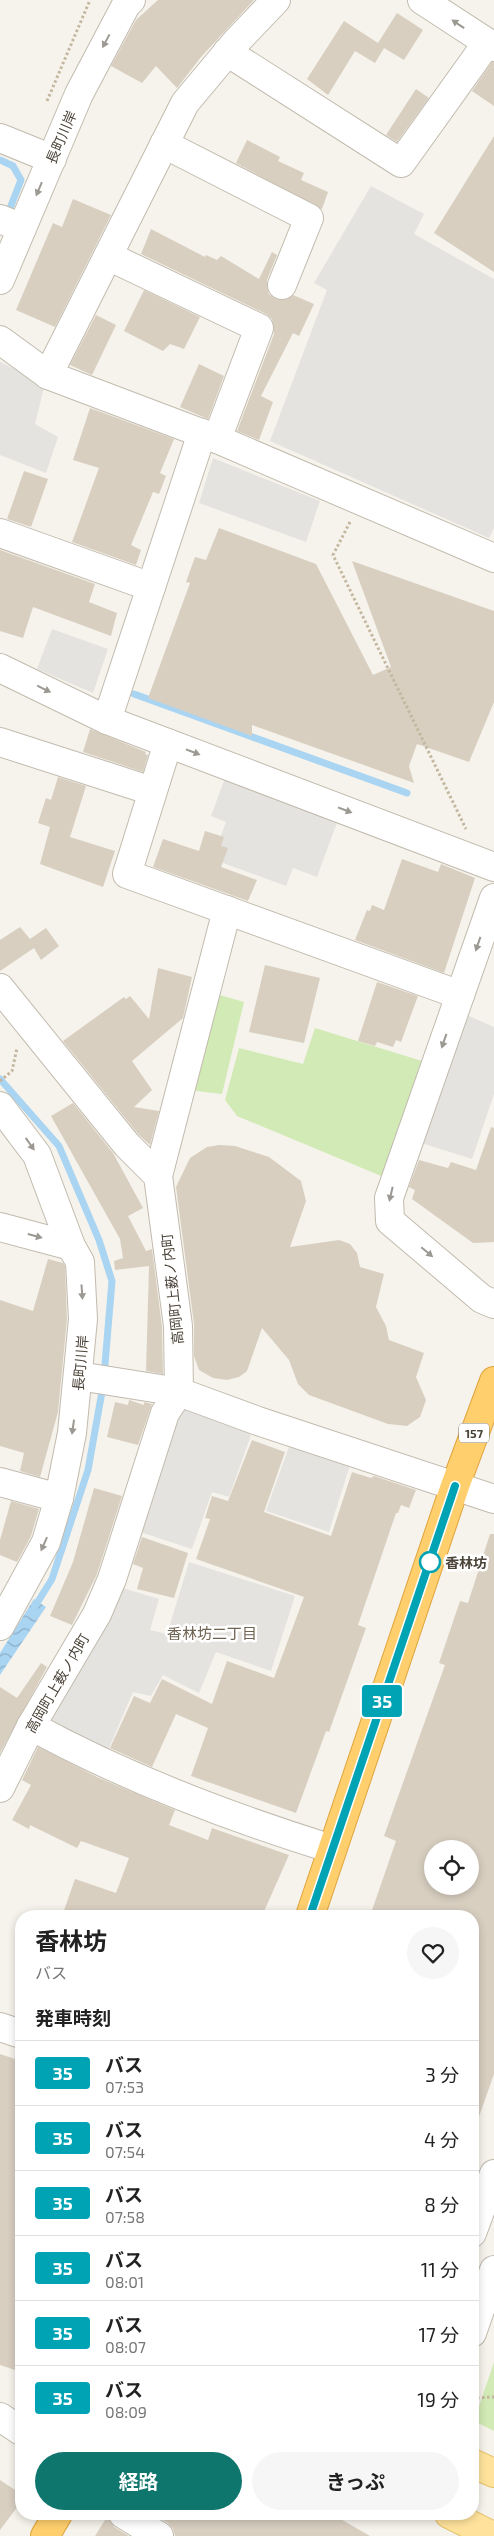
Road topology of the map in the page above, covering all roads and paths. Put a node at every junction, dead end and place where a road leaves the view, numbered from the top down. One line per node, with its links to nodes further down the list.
1 (131, 0): 8 (street, 長町川岸, one-way to 8)
2 (276, 0): 5 (street)
3 (422, 0): 4 (street, one-way to 3)
4 (490, 45): 5 (street)
5 (227, 52): 7 (street)
6 (0, 138): 8 (street)
7 (164, 144): 10 (street); 12 (street)
8 (52, 160): 9 (street, 長町川岸, one-way to 9)
9 (12, 224): 11 (street, 長町川岸)
10 (108, 256): 14 (street); 15 (street)
11 (0, 280)
12 (282, 285)
13 (0, 340): 14 (street)
14 (48, 375): 15 (street)
15 (210, 436): 16 (street); 19 (street)
16 (360, 502): 18 (street); 25 (path)
17 (0, 533): 19 (street)
18 (494, 558)
19 (151, 586): 21 (street)
20 (0, 668): 21 (street, one-way to 21)
21 (107, 720): 23 (street)
22 (0, 742): 24 (street)
23 (168, 743): 24 (street); 25 (street, one-way to 25)
24 (152, 791): 27 (street)
25 (488, 865)
26 (494, 898): 29 (street, one-way to 29)
27 (227, 910): 29 (street); 33 (street)
28 (0, 988): 33 (street)
29 (460, 995): 36 (street, one-way to 36)
30 (18, 1044): 31 (path)
31 (0, 1081)
32 (0, 1106): 35 (street, 長町川岸, one-way to 35)
33 (158, 1176): 39 (street, 高岡町上薮ノ内町)
34 (0, 1227): 35 (street, one-way to 35)
35 (71, 1246): 37 (street, 長町川岸, one-way to 37)
36 (494, 1304)
37 (85, 1378): 39 (street); 42 (street, 長町川岸, one-way to 42)
38 (494, 1381): 41 (highway, 157)
39 (179, 1392): 41 (street); 45 (street, 高岡町上薮ノ内町)
40 (0, 1482): 42 (street)
41 (455, 1486): 43 (street); 47 (highway, 157)
42 (59, 1498): 44 (street, 長町川岸, one-way to 44)
43 (494, 1499)
44 (0, 1626)
45 (31, 1726): 46 (street, 高岡町上薮ノ内町); 47 (street)
46 (0, 1788)
47 (332, 1849): 48 (highway, 157)
48 (312, 1910)
49 (0, 2027): 50 (street)
50 (15, 2032)
51 (494, 2174): 52 (street)
52 (479, 2214)
53 (494, 2270): 54 (street)
54 (479, 2314)
55 (494, 2397): 56 (path)
56 (479, 2398)
57 (0, 2417): 58 (street)
58 (15, 2427)
59 (479, 2466): 60 (main road)
60 (494, 2473)
61 (54, 2520): 64 (highway)
62 (133, 2520): 65 (street)
63 (461, 2520): 66 (main road)
64 (45, 2536)
65 (159, 2536)
66 (493, 2536)

